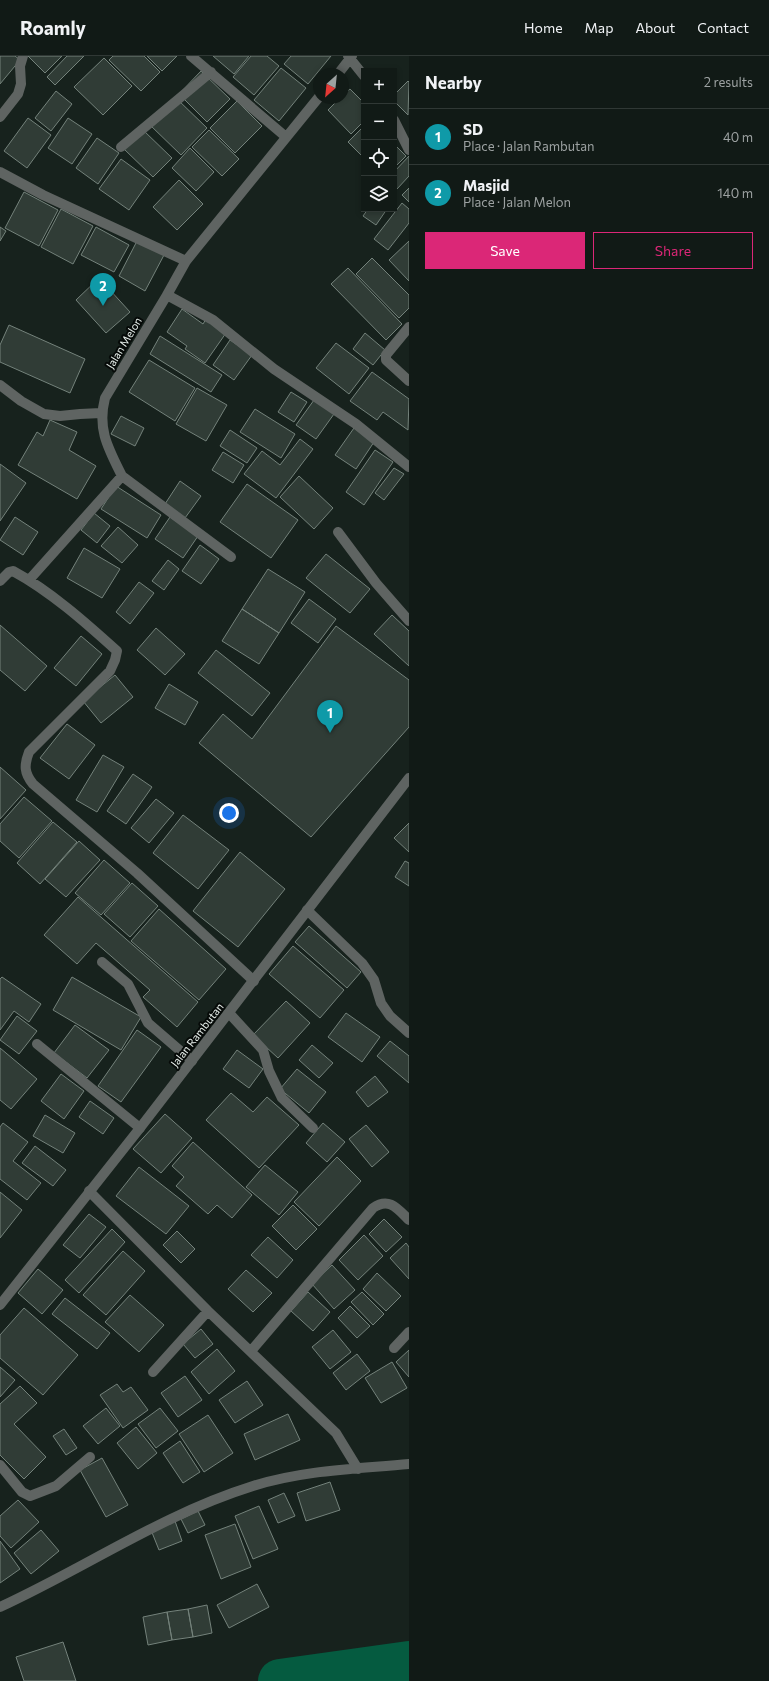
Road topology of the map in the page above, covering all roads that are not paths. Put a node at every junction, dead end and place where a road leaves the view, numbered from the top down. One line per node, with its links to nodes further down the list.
1 (24, 56): 8 (street)
2 (191, 56): 5 (street)
3 (350, 57): 4 (street); 6 (street)
4 (342, 68)
5 (211, 72): 10 (street); 11 (street)
6 (361, 72)
7 (313, 104): 10 (street, Jalan Melon)
8 (0, 117)
9 (397, 126): 12 (street)
10 (286, 137): 14 (street, Jalan Melon)
11 (121, 147)
12 (409, 150)
13 (0, 172): 14 (street)
14 (186, 260): 15 (street, Jalan Melon)
15 (167, 295): 19 (street, Jalan Melon); 20 (street)
16 (409, 327): 17 (street)
17 (409, 381)
18 (0, 385): 19 (street)
19 (101, 413): 21 (street, Jalan Melon)
20 (409, 467)
21 (122, 476): 23 (street); 24 (street)
22 (338, 532): 26 (street)
23 (231, 557)
24 (29, 580): 25 (street); 30 (street)
25 (0, 581)
26 (409, 621)
27 (409, 778): 28 (street, Jalan Rambutan)
28 (307, 910): 30 (street, Jalan Rambutan); 32 (street)
29 (102, 962): 34 (street)
30 (254, 981): 31 (street, Jalan Rambutan)
31 (229, 1013): 34 (street, Jalan Rambutan); 36 (street)
32 (409, 1033)
33 (37, 1044): 35 (street)
34 (192, 1061): 35 (street, Jalan Rambutan)
35 (140, 1128): 37 (street, Jalan Rambutan)
36 (313, 1128)
37 (89, 1191): 39 (street, Jalan Rambutan); 40 (street)
38 (409, 1220): 43 (street)
39 (0, 1305)
40 (208, 1311): 43 (street); 44 (street)
41 (409, 1332): 42 (street)
42 (394, 1348)
43 (251, 1351): 48 (street)
44 (153, 1372)
45 (90, 1457): 47 (street)
46 (409, 1464): 48 (street)
47 (0, 1465)
48 (358, 1469): 49 (street)
49 (0, 1607)

